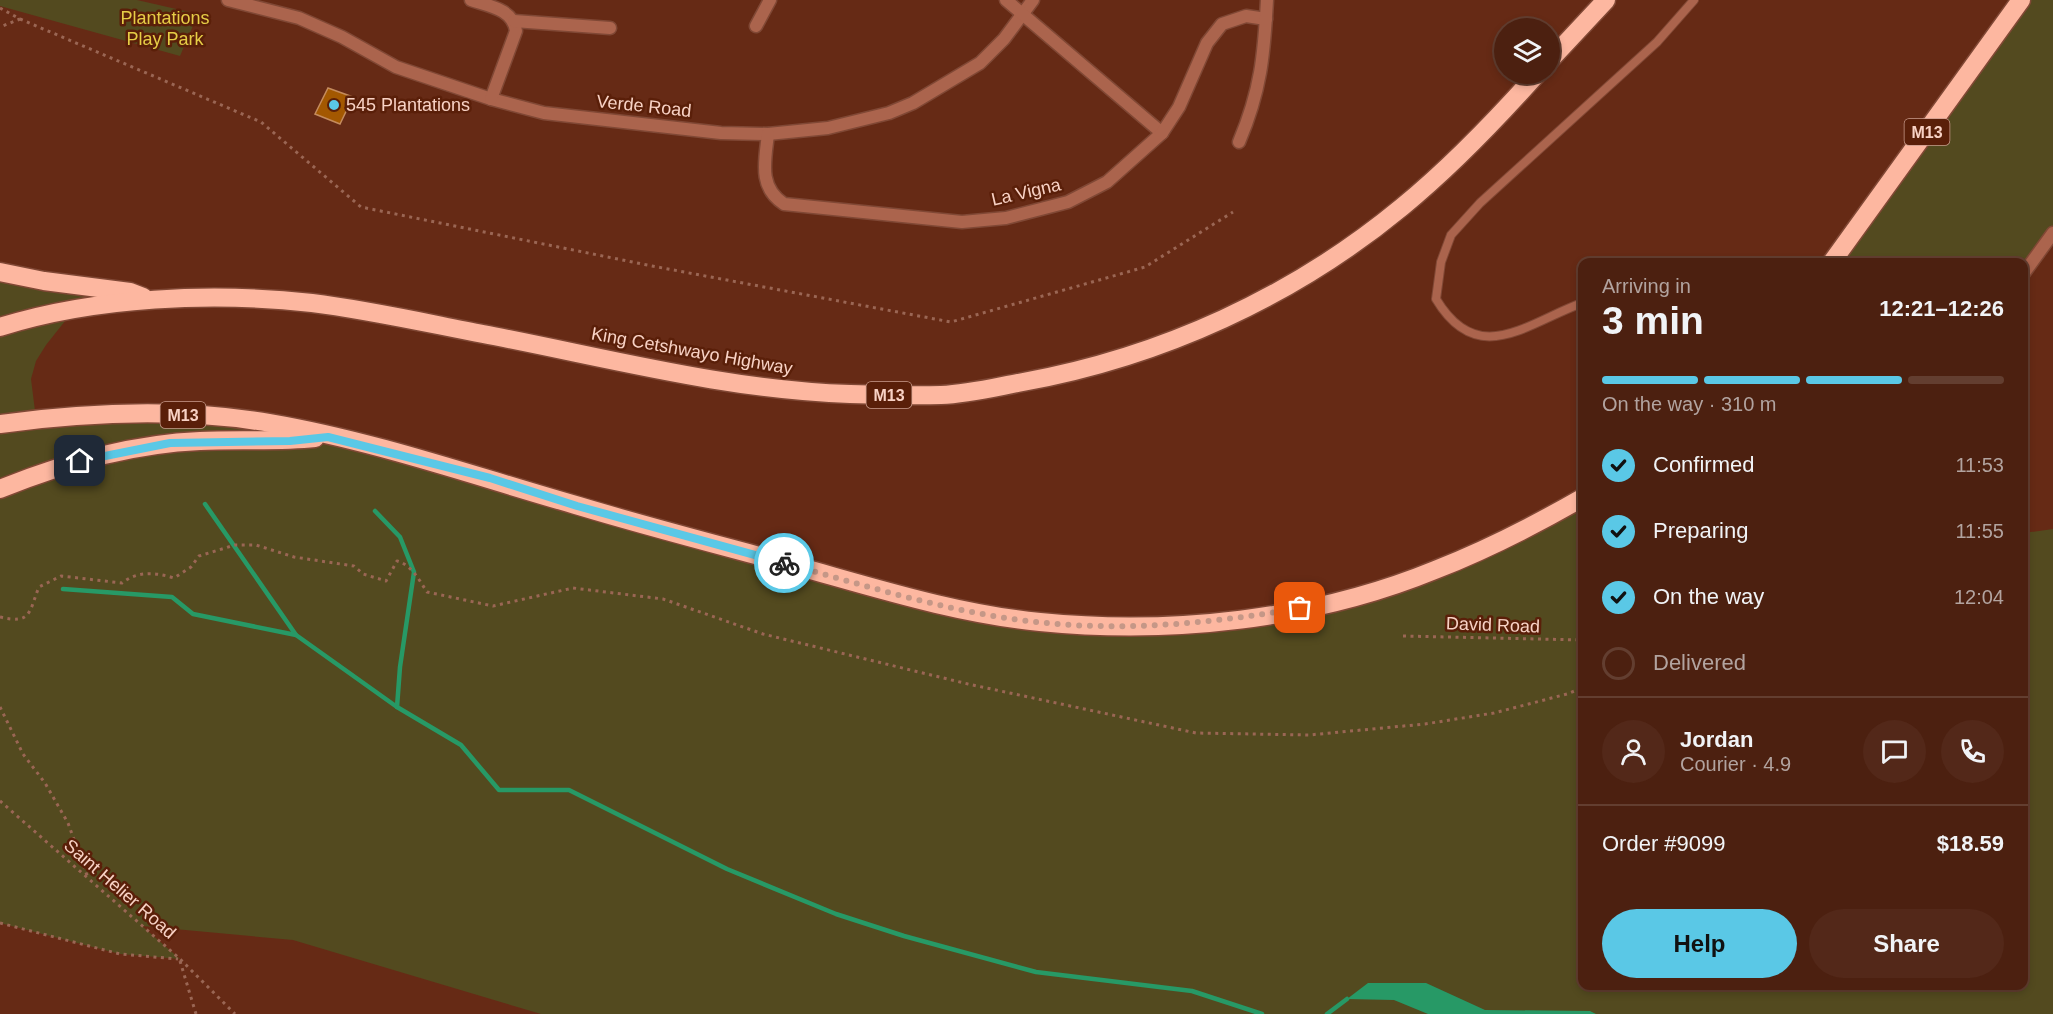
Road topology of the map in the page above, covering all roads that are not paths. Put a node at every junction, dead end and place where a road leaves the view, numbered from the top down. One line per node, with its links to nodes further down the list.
1 (228, 0): 17 (street, Verde Road)
2 (471, 0): 12 (street)
3 (770, 0): 13 (street)
4 (1006, 0): 10 (street)
5 (1033, 0): 10 (street, Verde Road)
6 (1267, 0): 11 (street)
7 (1606, 0): 15 (highway)
8 (1694, 0): 28 (lane)
9 (2021, 0): 21 (highway, M13)
10 (1023, 15): 18 (street); 19 (street, Verde Road)
11 (1266, 19): 18 (street, La Vigna); 20 (street)
12 (513, 21): 14 (street); 17 (street)
13 (756, 26)
14 (610, 28)
15 (1560, 49)
16 (1528, 84): 27 (highway, King Cetshwayo Highway / M13)
17 (491, 99): 19 (street, Verde Road)
18 (1162, 133): 19 (street, La Vigna)
19 (768, 134)
20 (1239, 141)
21 (1889, 184): 23 (highway, M13); 24 (highway)
22 (2053, 233): 25 (street)
23 (1835, 258)
24 (1848, 258)
25 (2028, 267)
26 (0, 272): 27 (highway)
27 (149, 299): 29 (highway, King Cetshwayo Highway / M13)
28 (1578, 305)
29 (0, 327)
30 (0, 424): 31 (highway, M13)
31 (328, 437): 32 (highway); 33 (highway, M13)
32 (0, 489)
33 (1578, 500)

